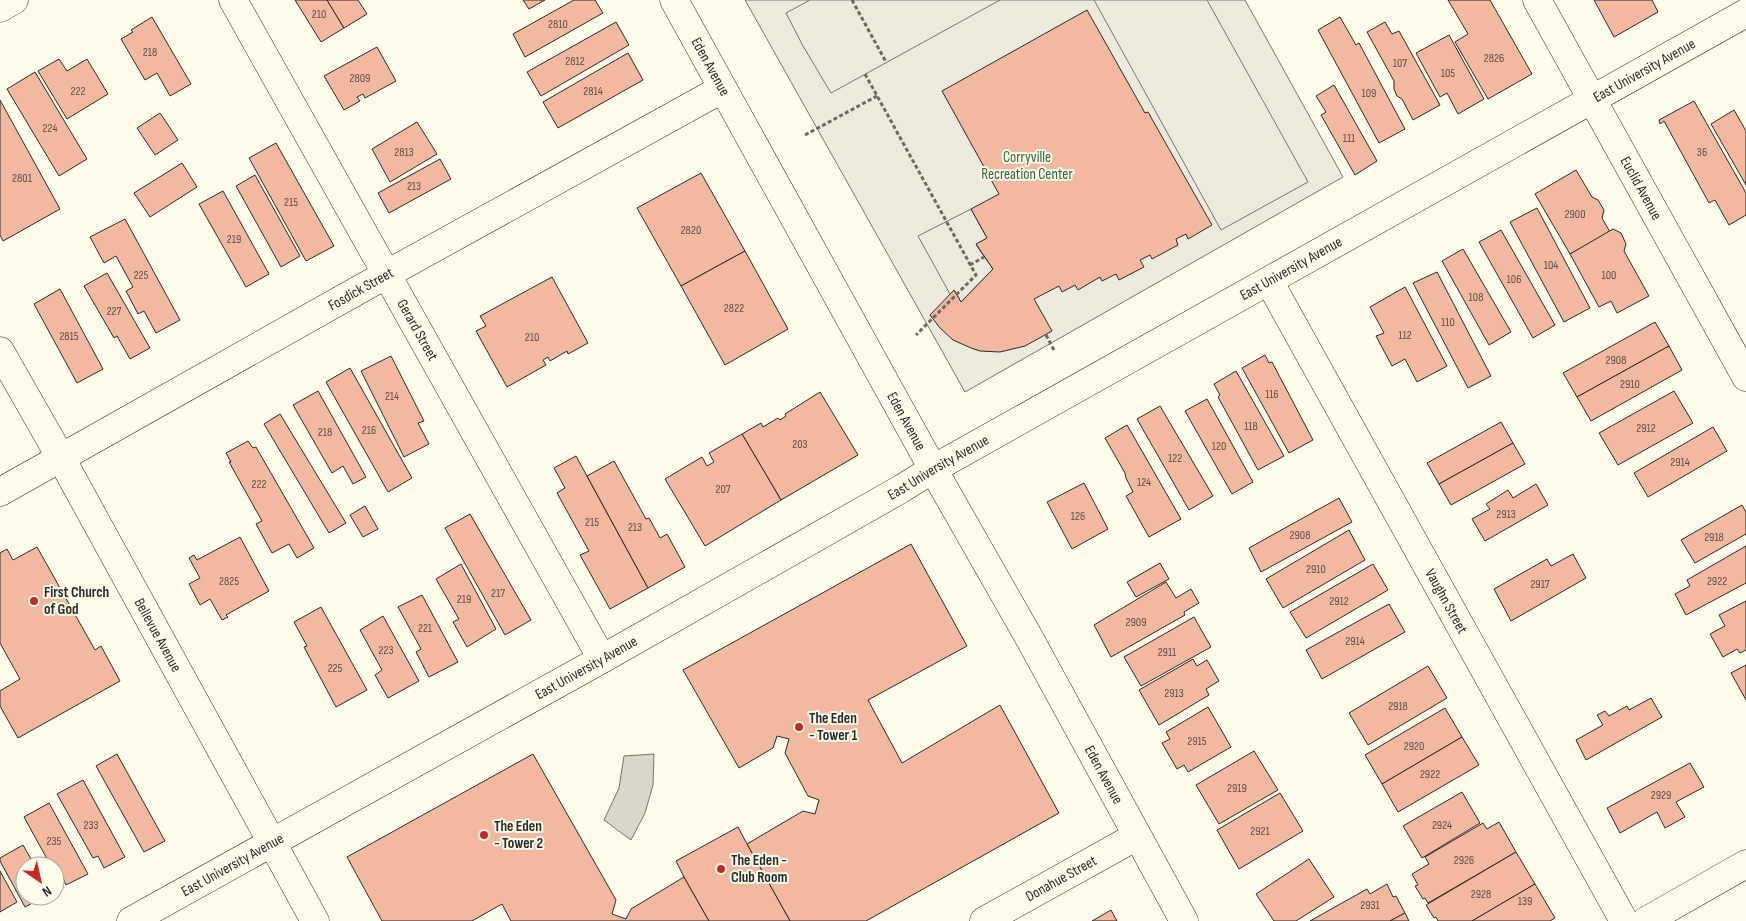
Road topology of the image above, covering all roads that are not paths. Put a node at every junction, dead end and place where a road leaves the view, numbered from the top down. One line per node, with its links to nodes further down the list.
1 (14, 0): 5 (street)
2 (232, 0): 9 (street, Gerard Street)
3 (674, 0): 7 (street, Eden Avenue)
4 (1537, 0): 8 (street, Euclid Avenue)
5 (0, 8)
6 (1746, 13): 8 (street, East University Avenue)
7 (722, 88): 9 (street, Fosdick Street); 14 (street, Eden Avenue)
8 (1592, 99): 10 (street, East University Avenue); 12 (street, Euclid Avenue)
9 (387, 274): 13 (street, Fosdick Street); 16 (street, Gerard Street)
10 (1269, 281): 14 (street, East University Avenue); 24 (street, Vaughn Street)
11 (0, 351): 13 (street, Bellevue Avenue)
12 (1746, 377)
13 (61, 458): 15 (street, Fosdick Street); 18 (street, Bellevue Avenue)
14 (933, 469): 16 (street, East University Avenue); 17 (street, Eden Avenue)
15 (0, 492)
16 (602, 659): 18 (street, East University Avenue)
17 (1137, 836): 22 (street, Donahue Street); 23 (street, Eden Avenue)
18 (272, 842): 20 (street, East University Avenue); 21 (street, Bellevue Avenue)
19 (1746, 864): 25 (street)
20 (131, 921)
21 (315, 921)
22 (984, 921)
23 (1184, 921)
24 (1624, 921)
25 (1646, 921)

